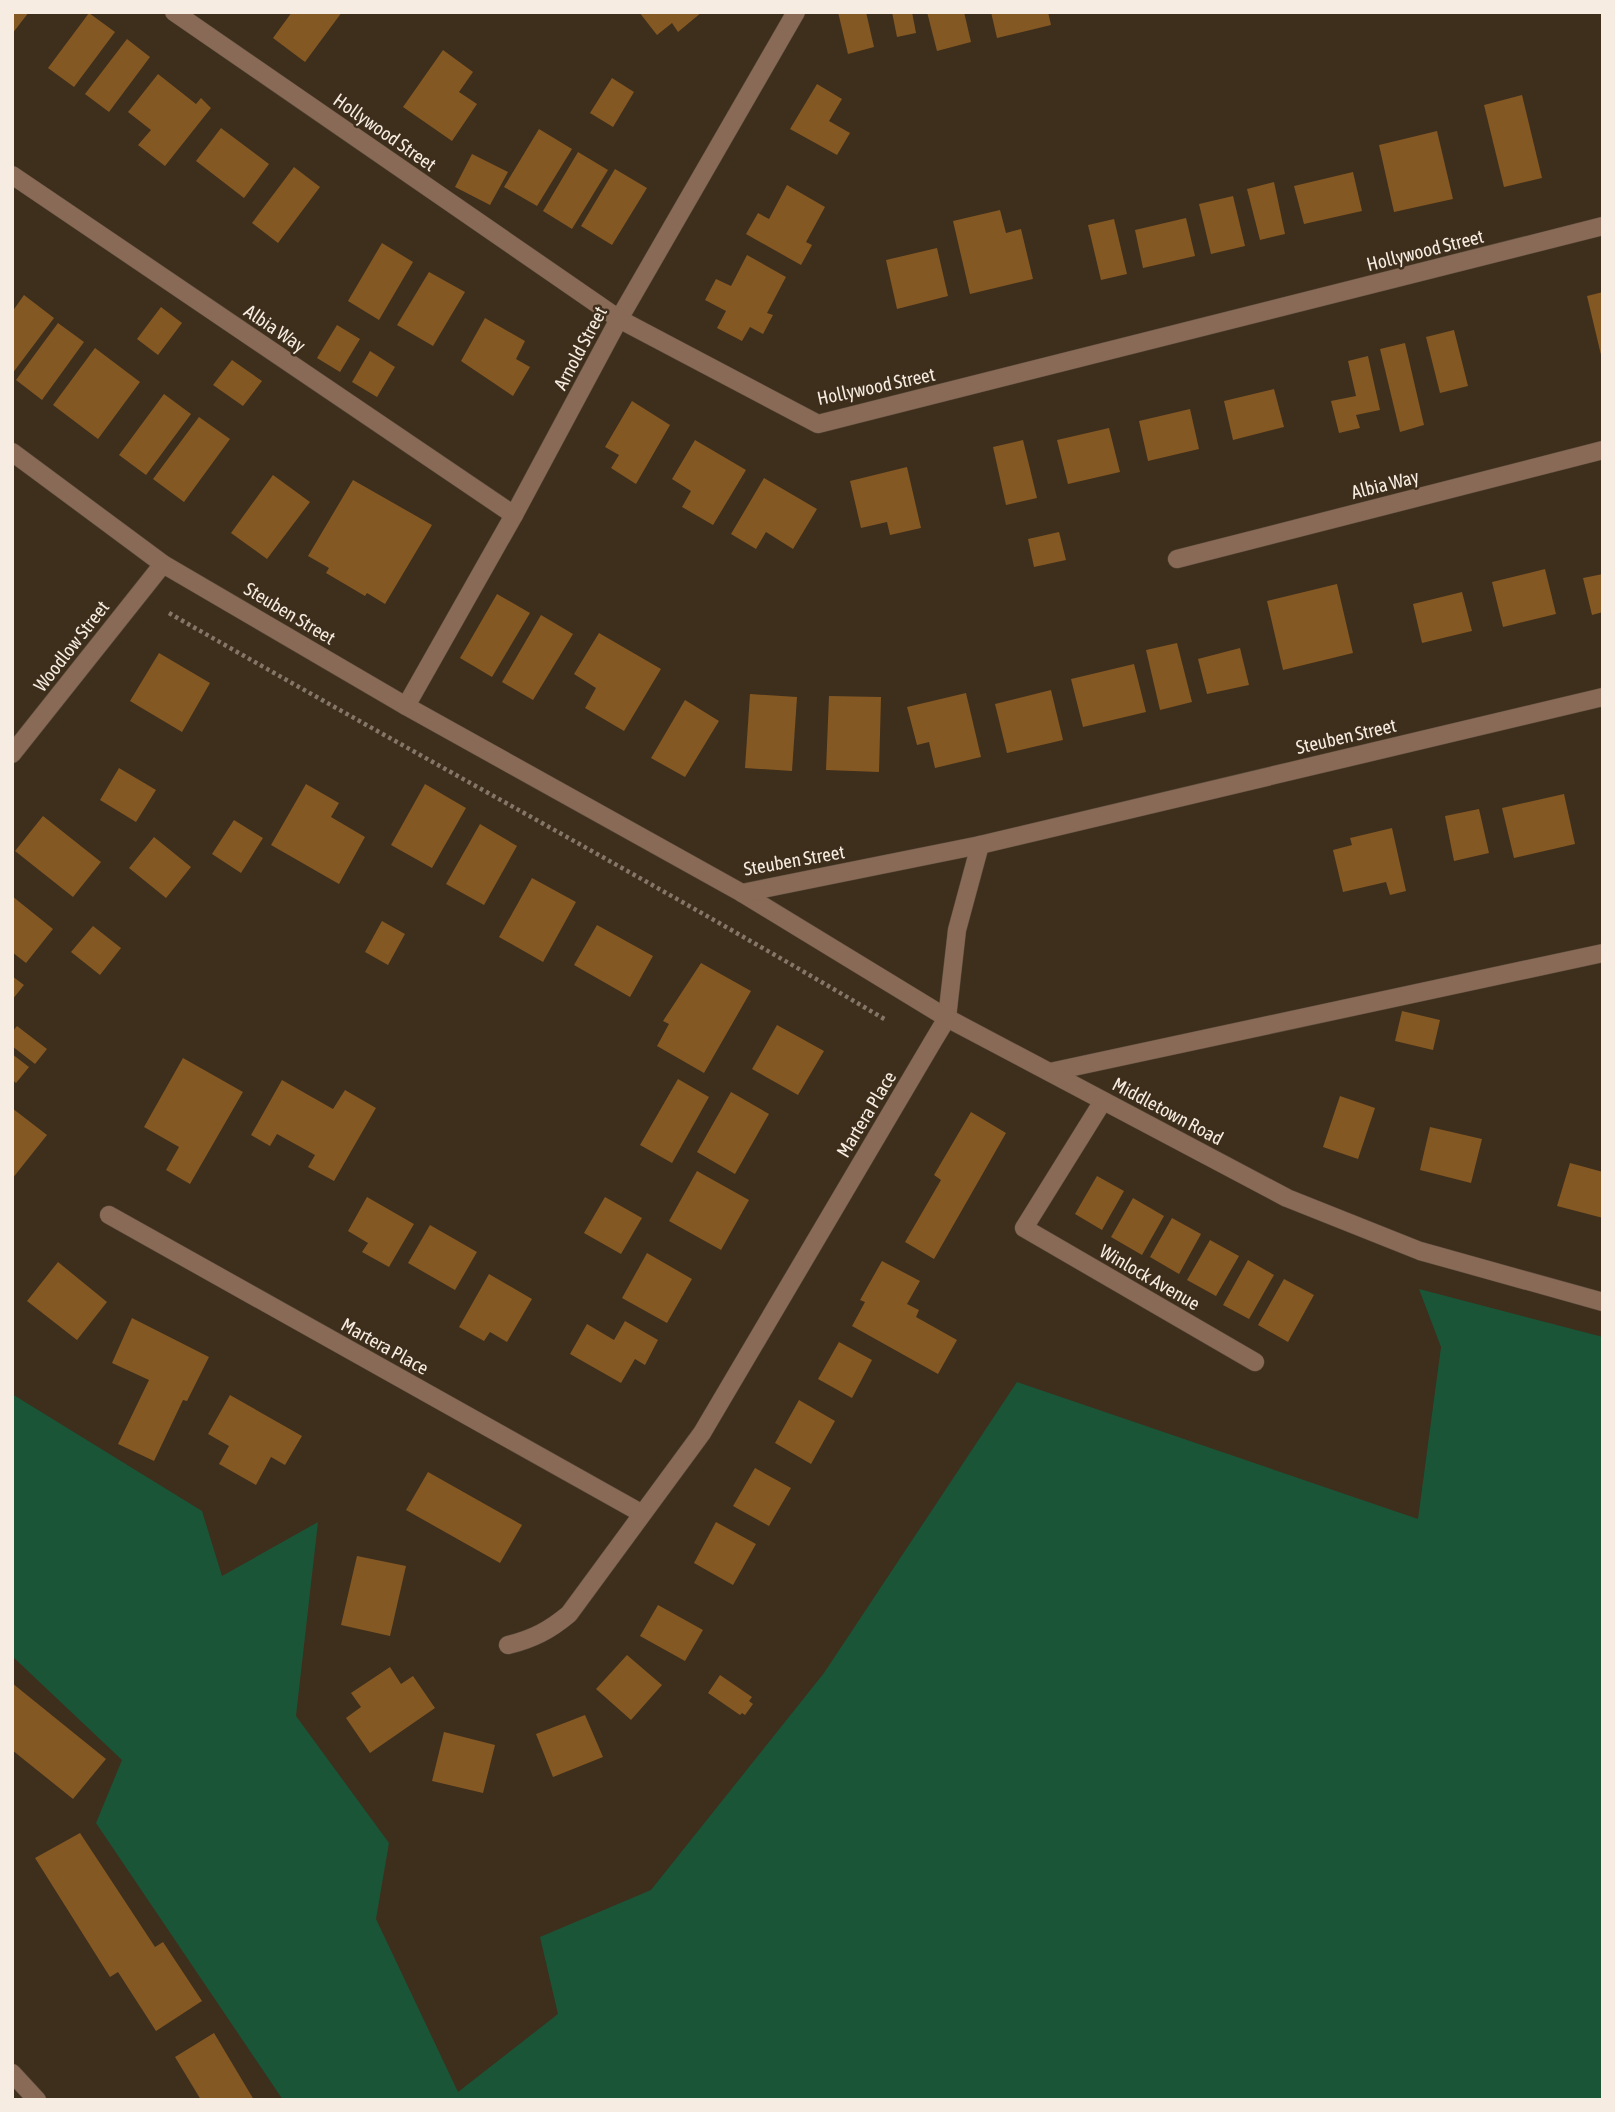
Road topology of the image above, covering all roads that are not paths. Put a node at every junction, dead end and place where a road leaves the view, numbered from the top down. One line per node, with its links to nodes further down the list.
1 (174, 12): 5 (street, Hollywood Street)
2 (796, 12): 5 (street, Arnold Street)
3 (12, 175): 8 (street, Albia Way)
4 (1603, 226): 5 (street, Hollywood Street)
5 (620, 319): 8 (street, Arnold Street)
6 (1603, 450): 9 (street, Albia Way)
7 (12, 452): 10 (street, Steuben Street)
8 (514, 515): 12 (street, Arnold Street)
9 (1177, 559)
10 (163, 564): 12 (street, Steuben Street); 13 (street, Woodlow Street)
11 (1603, 697): 14 (street, Steuben Street)
12 (406, 706): 15 (street, Steuben Street)
13 (12, 754)
14 (980, 845): 15 (street, Steuben Street); 17 (street)
15 (742, 893): 17 (street, Middletown Road)
16 (1603, 953): 18 (street)
17 (947, 1018): 18 (street, Middletown Road); 23 (street, Martera Place)
18 (1050, 1072): 19 (street, Middletown Road)
19 (1103, 1101): 21 (street, Middletown Road); 22 (street, Winlock Avenue)
20 (109, 1215): 23 (street, Martera Place)
21 (1603, 1302)
22 (1255, 1362)
23 (641, 1513): 24 (street, Martera Place)
24 (508, 1645)
25 (12, 2073): 26 (street)
26 (37, 2100)

